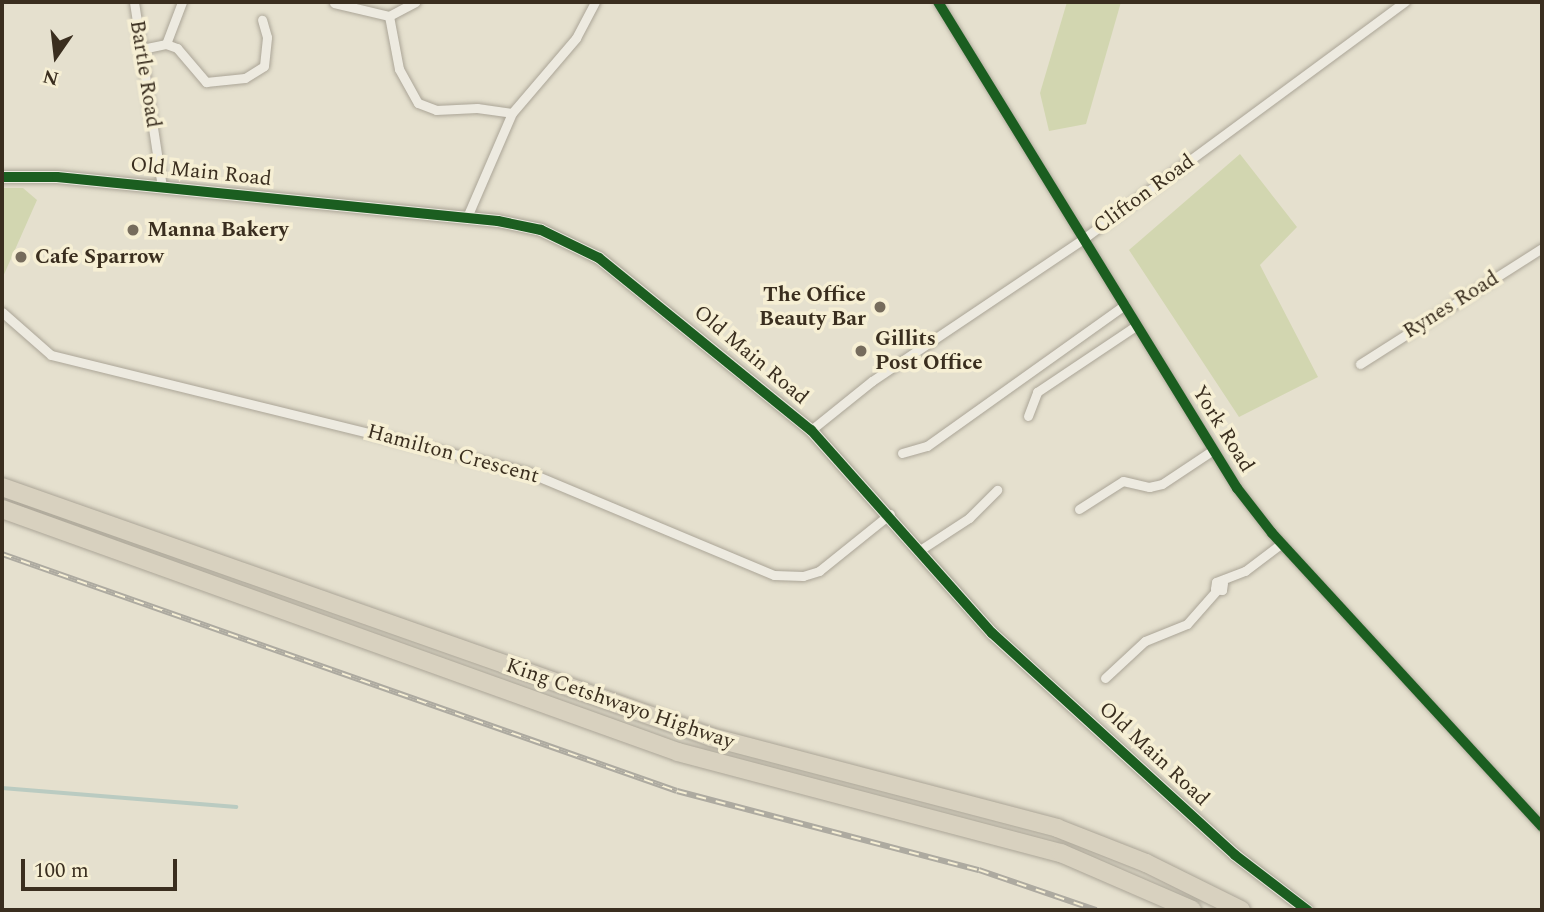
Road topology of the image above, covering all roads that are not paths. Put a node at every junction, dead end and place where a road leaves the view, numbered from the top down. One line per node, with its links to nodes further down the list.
1 (134, 2): 11 (street, Bartle Road)
2 (182, 2): 10 (street)
3 (415, 2): 8 (street)
4 (595, 2): 12 (street)
5 (938, 2): 16 (street, York Road)
6 (1403, 2): 16 (street, Clifton Road)
7 (334, 3): 8 (street)
8 (388, 16): 12 (street)
9 (262, 20): 10 (street)
10 (166, 44): 11 (street)
11 (142, 49): 14 (street, Bartle Road)
12 (512, 113): 15 (street)
13 (2, 177): 14 (street, Old Main Road)
14 (162, 188): 15 (street, Old Main Road)
15 (467, 217): 23 (street, Old Main Road)
16 (1083, 239): 18 (street, York Road); 23 (street, Clifton Road)
17 (1542, 248): 21 (street, Rynes Road)
18 (1125, 305): 20 (street, York Road); 25 (street)
19 (2, 312): 30 (street, Hamilton Crescent)
20 (1137, 325): 22 (street); 24 (street, York Road)
21 (1360, 364)
22 (1028, 416)
23 (811, 430): 30 (street, Old Main Road)
24 (1213, 450): 29 (street); 31 (street, York Road)
25 (902, 453)
26 (2, 487): 36 (highway, King Cetshwayo Highway)
27 (997, 490): 32 (street)
28 (2, 509): 35 (highway, King Cetshwayo Highway)
29 (1079, 509)
30 (890, 514): 32 (street, Old Main Road)
31 (1282, 543): 33 (street); 34 (street, York Road)
32 (920, 550): 37 (street, Old Main Road)
33 (1105, 678)
34 (1542, 827)
35 (1192, 910)
36 (1241, 910)
37 (1307, 910)

